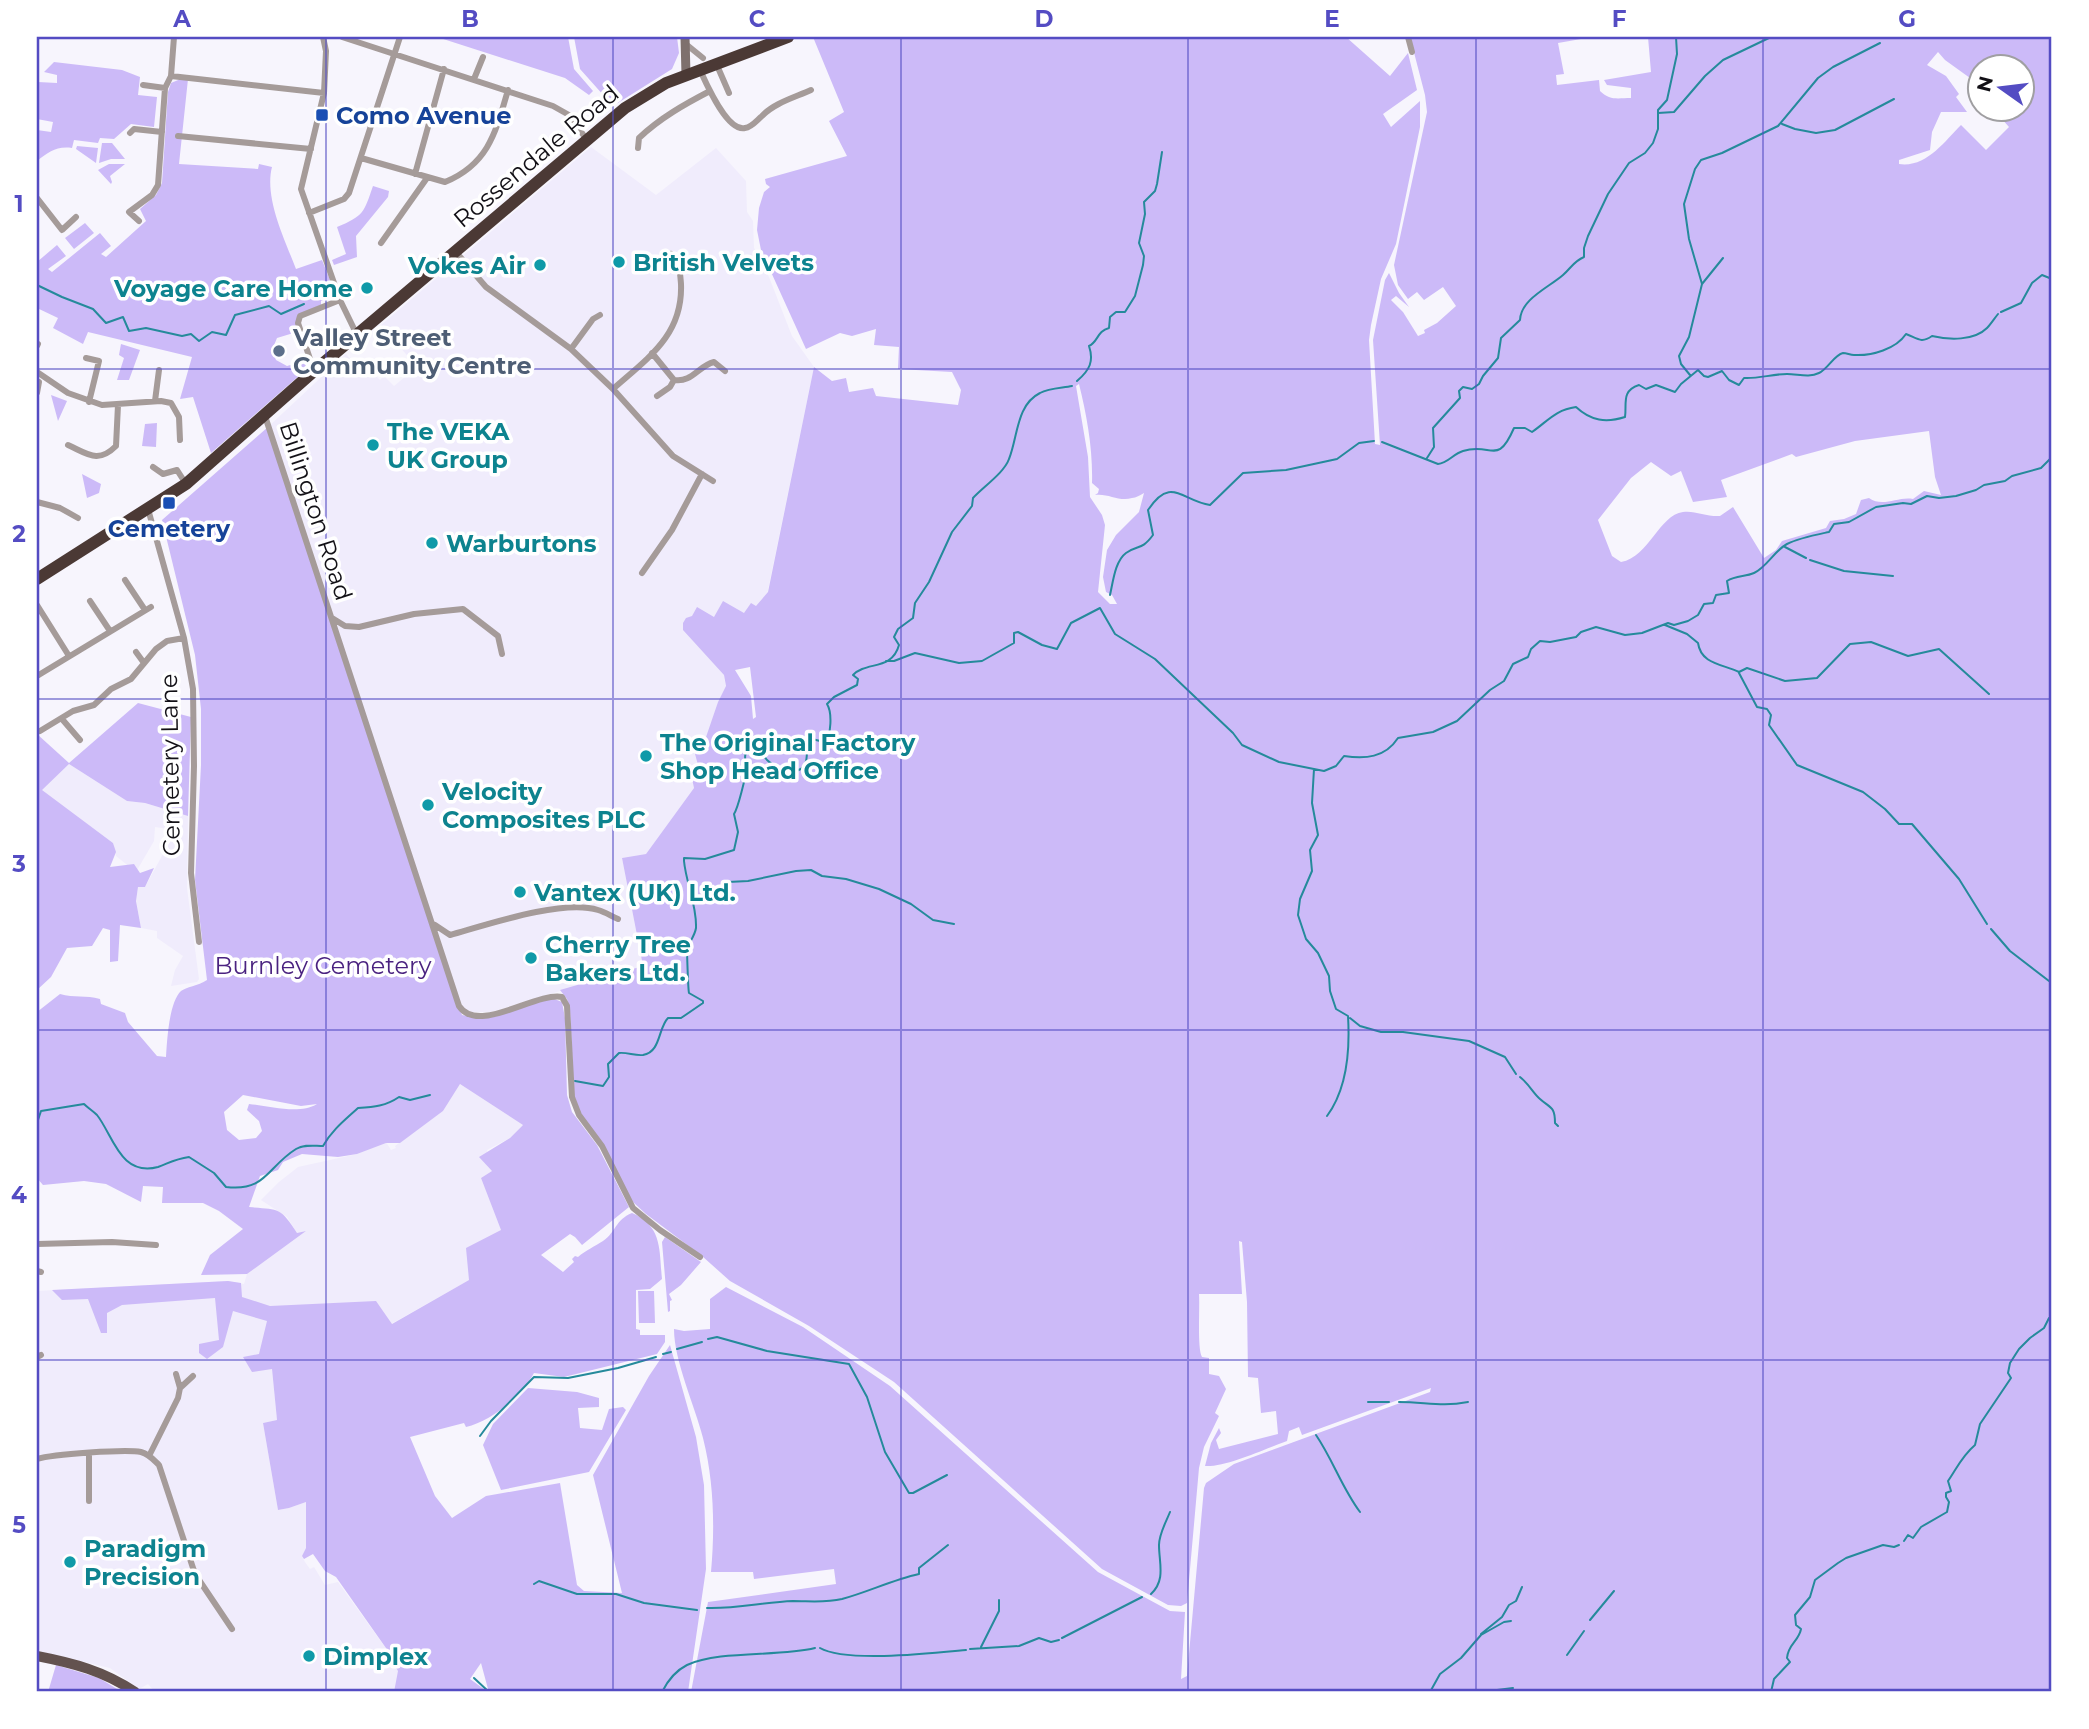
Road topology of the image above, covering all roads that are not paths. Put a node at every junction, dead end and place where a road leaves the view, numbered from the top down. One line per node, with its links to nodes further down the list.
1 (174, 37): 14 (street)
2 (323, 37): 21 (street)
3 (342, 37): 9 (street)
4 (400, 37): 9 (street)
5 (788, 37): 11 (highway, Rossendale Road)
6 (1408, 37): 8 (street)
7 (686, 41): 11 (street); 13 (street)
8 (1412, 52)
9 (394, 54): 12 (street); 29 (street)
10 (483, 57): 15 (street)
11 (706, 64): 13 (highway, Rossendale Road); 20 (street); 22 (street)
12 (444, 69): 15 (street); 30 (street)
13 (686, 75): 26 (highway, Rossendale Road)
14 (171, 76): 17 (street); 21 (street)
15 (474, 79): 18 (street)
16 (143, 85): 17 (street)
17 (165, 88): 23 (street)
18 (508, 90): 26 (street); 31 (street)
19 (811, 90): 20 (street)
20 (710, 91): 27 (street)
21 (324, 93): 28 (street)
22 (729, 93)
23 (162, 132): 24 (street); 35 (street)
24 (130, 133)
25 (178, 135): 28 (street)
26 (587, 140): 37 (highway, Rossendale Road)
27 (638, 148)
28 (311, 149): 33 (street)
29 (361, 158): 30 (street); 33 (street)
30 (415, 174): 31 (street)
31 (427, 178): 36 (street)
32 (37, 198): 34 (street)
33 (309, 213): 39 (street)
34 (76, 218)
35 (139, 221)
36 (382, 243)
37 (455, 251): 41 (highway, Rossendale Road); 42 (street)
38 (671, 254): 43 (street)
39 (340, 300): 41 (street); 46 (street)
40 (600, 315): 42 (street)
41 (357, 335): 46 (highway, Rossendale Road)
42 (571, 349): 51 (street)
43 (652, 354): 49 (street); 51 (street)
44 (86, 358): 55 (street)
45 (159, 370): 54 (street)
46 (314, 371): 57 (highway, Rossendale Road)
47 (725, 371): 49 (street)
48 (37, 372): 55 (street)
49 (674, 380): 53 (street)
50 (38, 381): 52 (street)
51 (613, 389): 61 (street)
52 (37, 393)
53 (657, 396)
54 (155, 401): 56 (street); 58 (street)
55 (89, 402): 56 (street)
56 (118, 405): 59 (street)
57 (265, 416): 63 (highway, Rossendale Road); 72 (street, Billington Road)
58 (180, 440)
59 (68, 445)
60 (153, 467): 63 (street)
61 (702, 474): 62 (street); 67 (street)
62 (713, 481)
63 (187, 484): 65 (highway, Rossendale Road)
64 (37, 502): 66 (street)
65 (148, 509): 68 (highway, Rossendale Road); 74 (street, Cemetery Lane)
66 (78, 517)
67 (642, 572)
68 (37, 579)
69 (125, 580): 73 (street)
70 (90, 601): 73 (street)
71 (37, 605): 77 (street)
72 (332, 618): 76 (street, Billington Road); 84 (street, Billington Road)
73 (110, 631): 77 (street)
74 (184, 638): 78 (street); 85 (street, Cemetery Lane)
75 (136, 652): 78 (street)
76 (502, 654)
77 (69, 656): 79 (street)
78 (144, 663): 80 (street)
79 (37, 676)
80 (62, 719): 81 (street); 82 (street)
81 (44, 732)
82 (80, 740)
83 (618, 919): 84 (street)
84 (434, 924): 88 (street, Billington Road)
85 (199, 942)
86 (37, 1244): 87 (street)
87 (156, 1245)
88 (700, 1257)
89 (176, 1374): 91 (street)
90 (193, 1376): 91 (street)
91 (180, 1388): 93 (street)
92 (89, 1454): 93 (street); 94 (street); 95 (street)
93 (149, 1455): 96 (street)
94 (37, 1459)
95 (89, 1501)
96 (232, 1629)
97 (37, 1656): 98 (main road)
98 (135, 1692)

